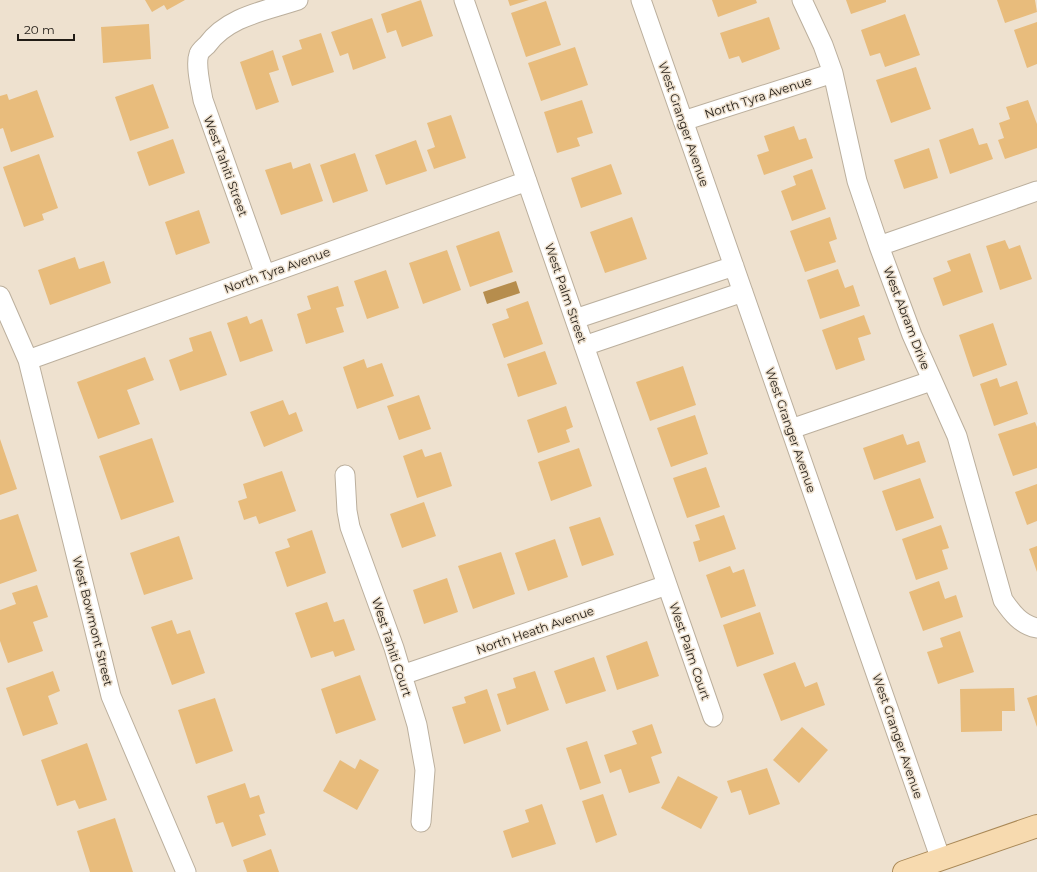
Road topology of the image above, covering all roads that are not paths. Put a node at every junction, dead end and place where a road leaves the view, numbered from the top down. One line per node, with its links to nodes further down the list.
1 (298, 0): 11 (street, West Tahiti Street)
2 (464, 0): 7 (street, West Palm Street)
3 (641, 0): 6 (street, West Granger Avenue)
4 (802, 0): 5 (street, West Abram Drive)
5 (833, 73): 6 (street, North Tyra Avenue); 9 (street, West Abram Drive)
6 (683, 121): 10 (street, West Granger Avenue)
7 (527, 182): 11 (street, North Tyra Avenue); 14 (street, West Palm Street)
8 (1037, 191): 9 (street)
9 (879, 246): 17 (street, West Abram Drive)
10 (734, 266): 12 (street, West Granger Avenue); 14 (street)
11 (265, 275): 16 (street, North Tyra Avenue)
12 (743, 292): 15 (street); 18 (street, West Granger Avenue)
13 (0, 296): 16 (street, West Bowmont Street)
14 (575, 319): 15 (street, West Palm Street)
15 (584, 346): 20 (street, West Palm Street)
16 (28, 360): 27 (street, West Bowmont Street)
17 (931, 380): 18 (street); 21 (street, West Abram Drive)
18 (791, 429): 26 (street, West Granger Avenue)
19 (345, 475): 22 (street, West Tahiti Court)
20 (667, 585): 22 (street, North Heath Avenue); 23 (street, West Palm Court)
21 (1033, 627)
22 (402, 675): 24 (street, West Tahiti Court)
23 (713, 716)
24 (421, 822)
25 (1037, 826): 26 (main road)
26 (941, 860): 28 (main road)
27 (186, 872)
28 (904, 872)

